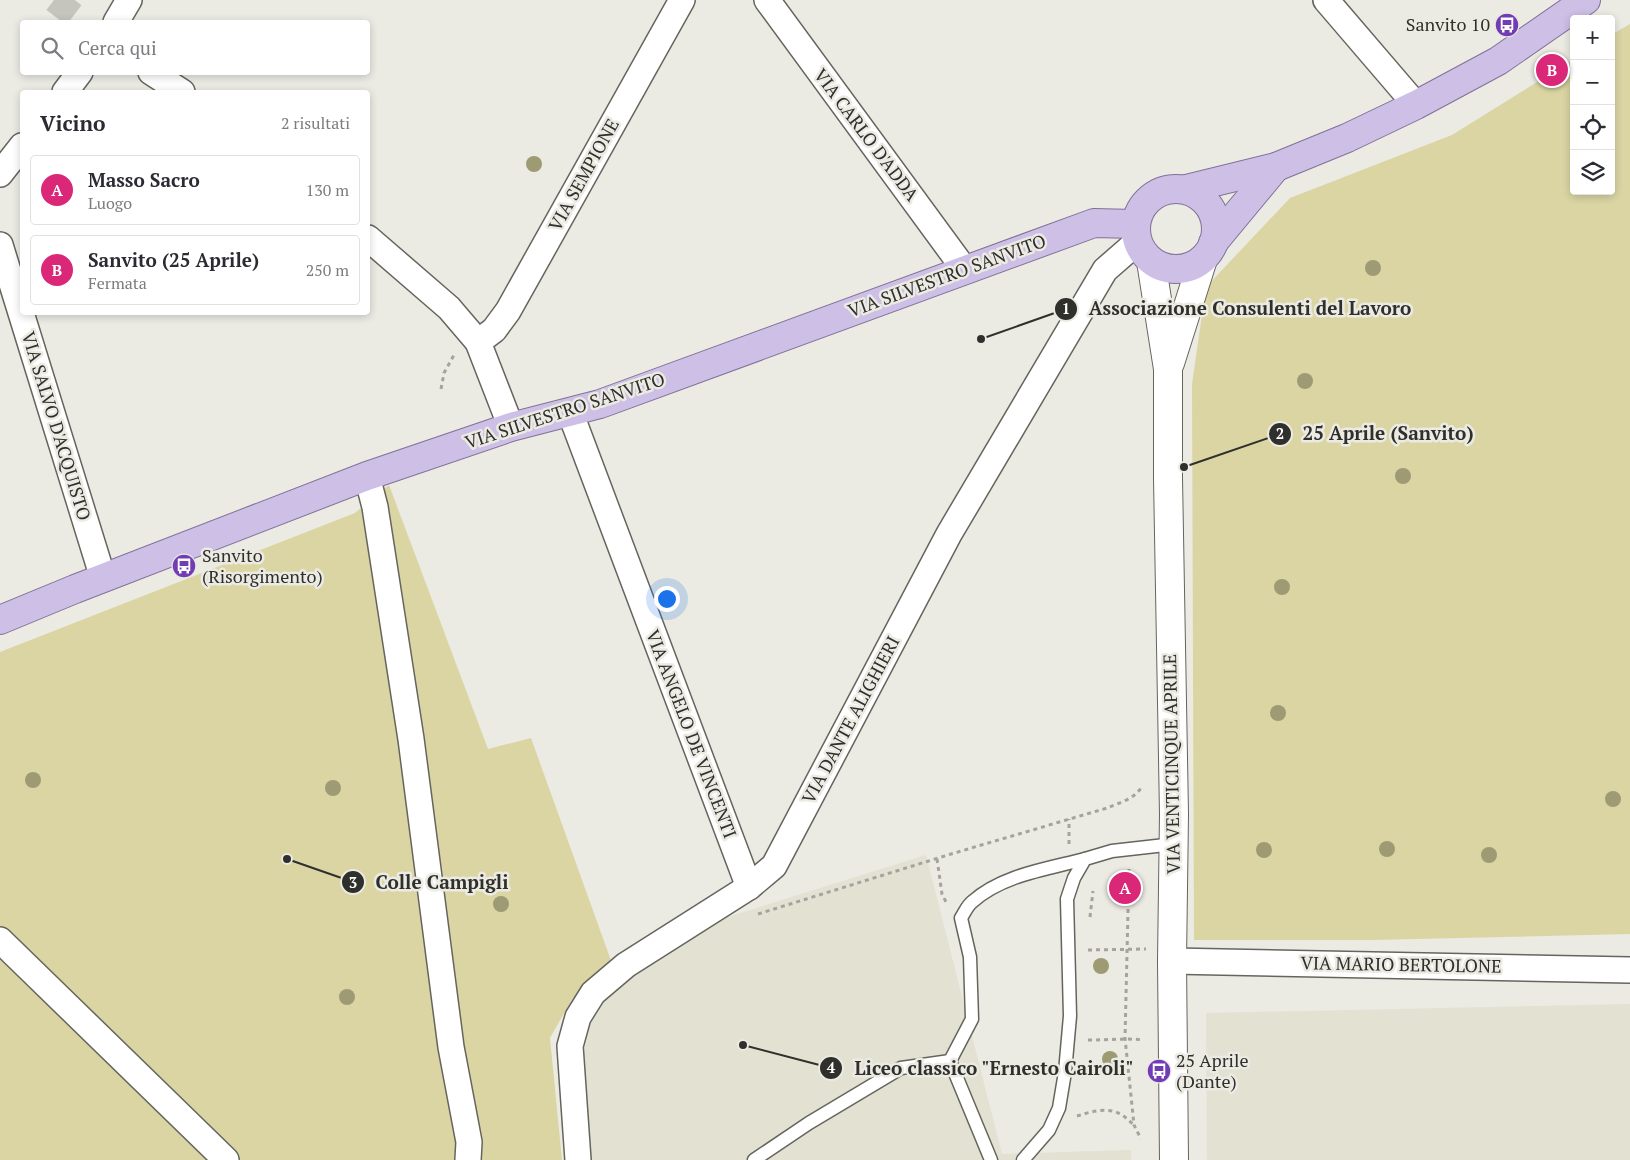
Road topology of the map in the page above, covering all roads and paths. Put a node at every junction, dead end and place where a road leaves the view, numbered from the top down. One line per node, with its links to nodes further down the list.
1 (129, 0): 6 (street)
2 (682, 0): 23 (street, VIA SEMPIONE)
3 (767, 0): 20 (street, VIA CARLO D'ADDA)
4 (1326, 0): 11 (street)
5 (1586, 0): 11 (main road)
6 (117, 20)
7 (78, 75): 9 (street)
8 (156, 75): 10 (street)
9 (66, 90)
10 (179, 90)
11 (1416, 105): 13 (main road)
12 (20, 149): 14 (street)
13 (1276, 167): 15 (main road); 19 (main road)
14 (0, 174)
15 (1186, 190): 17 (main road); 19 (main road)
16 (370, 240): 23 (street)
17 (1141, 243): 19 (main road); 20 (main road, VIA SILVESTRO SANVITO); 24 (street, VIA VENTICINQUE APRILE); 36 (street, VIA DANTE ALIGHIERI)
18 (0, 245): 21 (street, VIA SALVO D'ACQUISTO)
19 (1208, 251): 24 (street, VIA VENTICINQUE APRILE)
20 (965, 270): 26 (main road, VIA SILVESTRO SANVITO)
21 (20, 310)
22 (22, 315): 29 (street, VIA SALVO D'ACQUISTO)
23 (467, 346): 25 (path); 27 (street)
24 (1168, 369): 32 (street, VIA VENTICINQUE APRILE)
25 (441, 389)
26 (570, 412): 27 (main road, VIA SILVESTRO SANVITO); 36 (street, VIA ANGELO DE VINCENTI)
27 (512, 427): 28 (main road, VIA SILVESTRO SANVITO)
28 (367, 476): 29 (main road, VIA SILVESTRO SANVITO); 52 (street)
29 (103, 578): 30 (main road, VIA SILVESTRO SANVITO)
30 (0, 620)
31 (1141, 788): 33 (path)
32 (1174, 844): 34 (lane); 42 (street, VIA VENTICINQUE APRILE)
33 (936, 858): 36 (path); 37 (path)
34 (1085, 859): 37 (lane); 56 (lane)
35 (1129, 869): 39 (path)
36 (749, 888): 53 (street, VIA DANTE ALIGHIERI)
37 (963, 915): 47 (lane)
38 (0, 940): 51 (street)
39 (1126, 948): 40 (path); 41 (path); 44 (path)
40 (1149, 949)
41 (1088, 950)
42 (1172, 962): 43 (street, VIA MARIO BERTOLONE); 57 (street, VIA VENTICINQUE APRILE)
43 (1630, 970)
44 (1125, 1038): 45 (path); 46 (path); 49 (path)
45 (1086, 1040)
46 (1150, 1040)
47 (950, 1061): 54 (lane); 55 (lane)
48 (1074, 1117): 49 (path)
49 (1134, 1125): 50 (path)
50 (1142, 1139)
51 (226, 1160)
52 (468, 1160)
53 (578, 1160)
54 (754, 1160)
55 (990, 1160)
56 (1023, 1160)
57 (1174, 1160)

